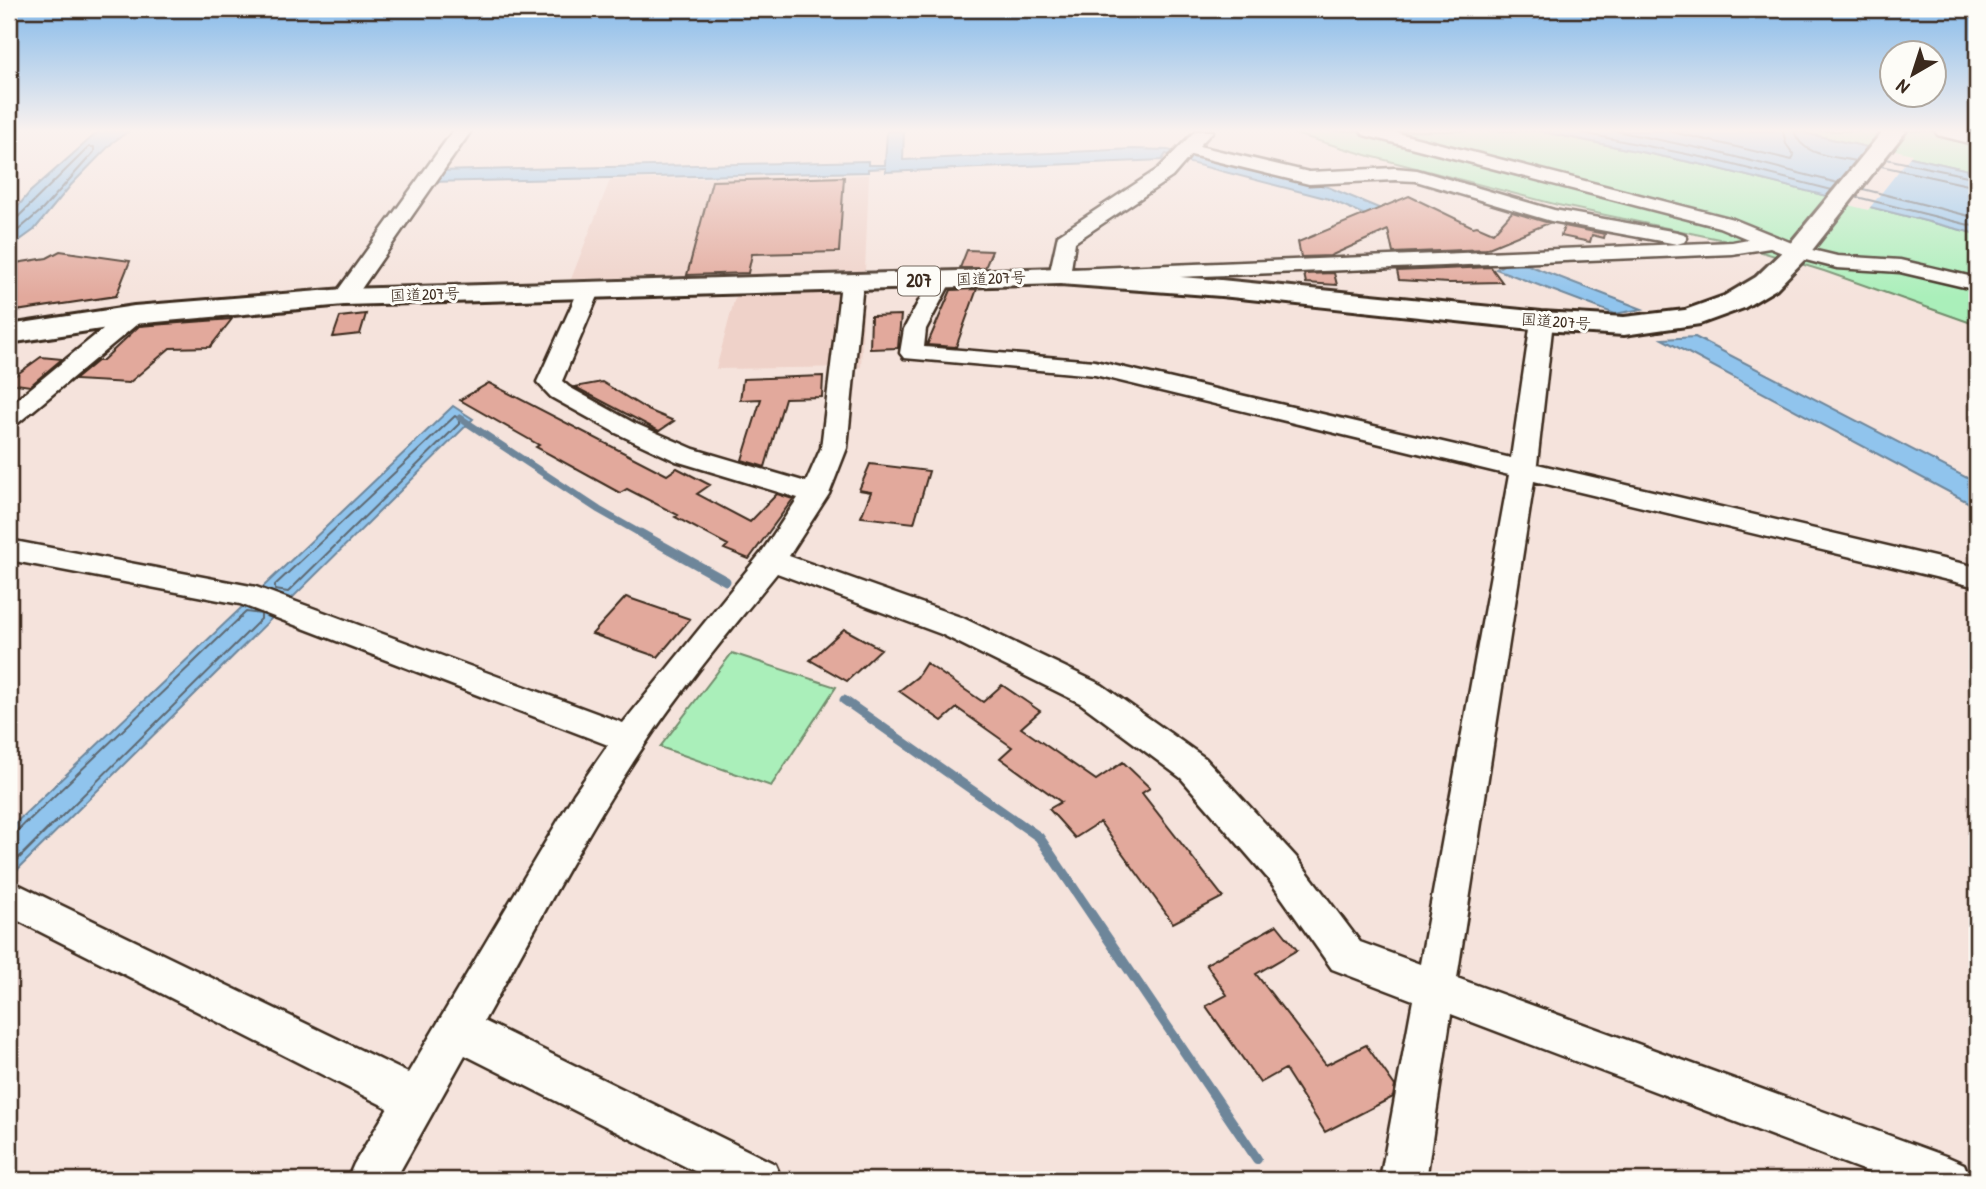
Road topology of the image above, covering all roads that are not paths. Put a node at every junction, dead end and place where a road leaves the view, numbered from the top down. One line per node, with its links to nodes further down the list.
1 (423, 186): 13 (street)
2 (1145, 186): 8 (street)
3 (1453, 186): 7 (street)
4 (1585, 186): 6 (street)
5 (1845, 186): 6 (highway, 国道207号 / 207)
6 (1791, 246): 7 (street); 11 (street); 15 (highway, 国道207号 / 207)
7 (1732, 248): 8 (street)
8 (1060, 276): 9 (highway, 国道207号 / 207); 15 (highway, 国道207号 / 207)
9 (941, 280): 10 (highway, 国道207号 / 207); 18 (street)
10 (852, 283): 12 (highway, 国道207号 / 207); 19 (street)
11 (1977, 284)
12 (590, 289): 13 (highway, 国道207号 / 207); 19 (street)
13 (344, 297): 14 (highway, 国道207号 / 207)
14 (134, 315): 16 (highway, 国道207号 / 207); 17 (street)
15 (1542, 321): 18 (street)
16 (9, 334)
17 (9, 418)
18 (1523, 469): 22 (street); 25 (street)
19 (815, 494): 21 (street)
20 (9, 550): 23 (street)
21 (771, 560): 23 (street); 25 (street)
22 (1977, 577)
23 (630, 739): 26 (street)
24 (9, 897): 27 (street)
25 (1434, 989): 28 (street); 31 (street)
26 (457, 1029): 27 (street); 30 (street)
27 (416, 1099): 29 (street)
28 (1898, 1171): 32 (street)
29 (370, 1180)
30 (759, 1180)
31 (1403, 1180)
32 (1948, 1180)

